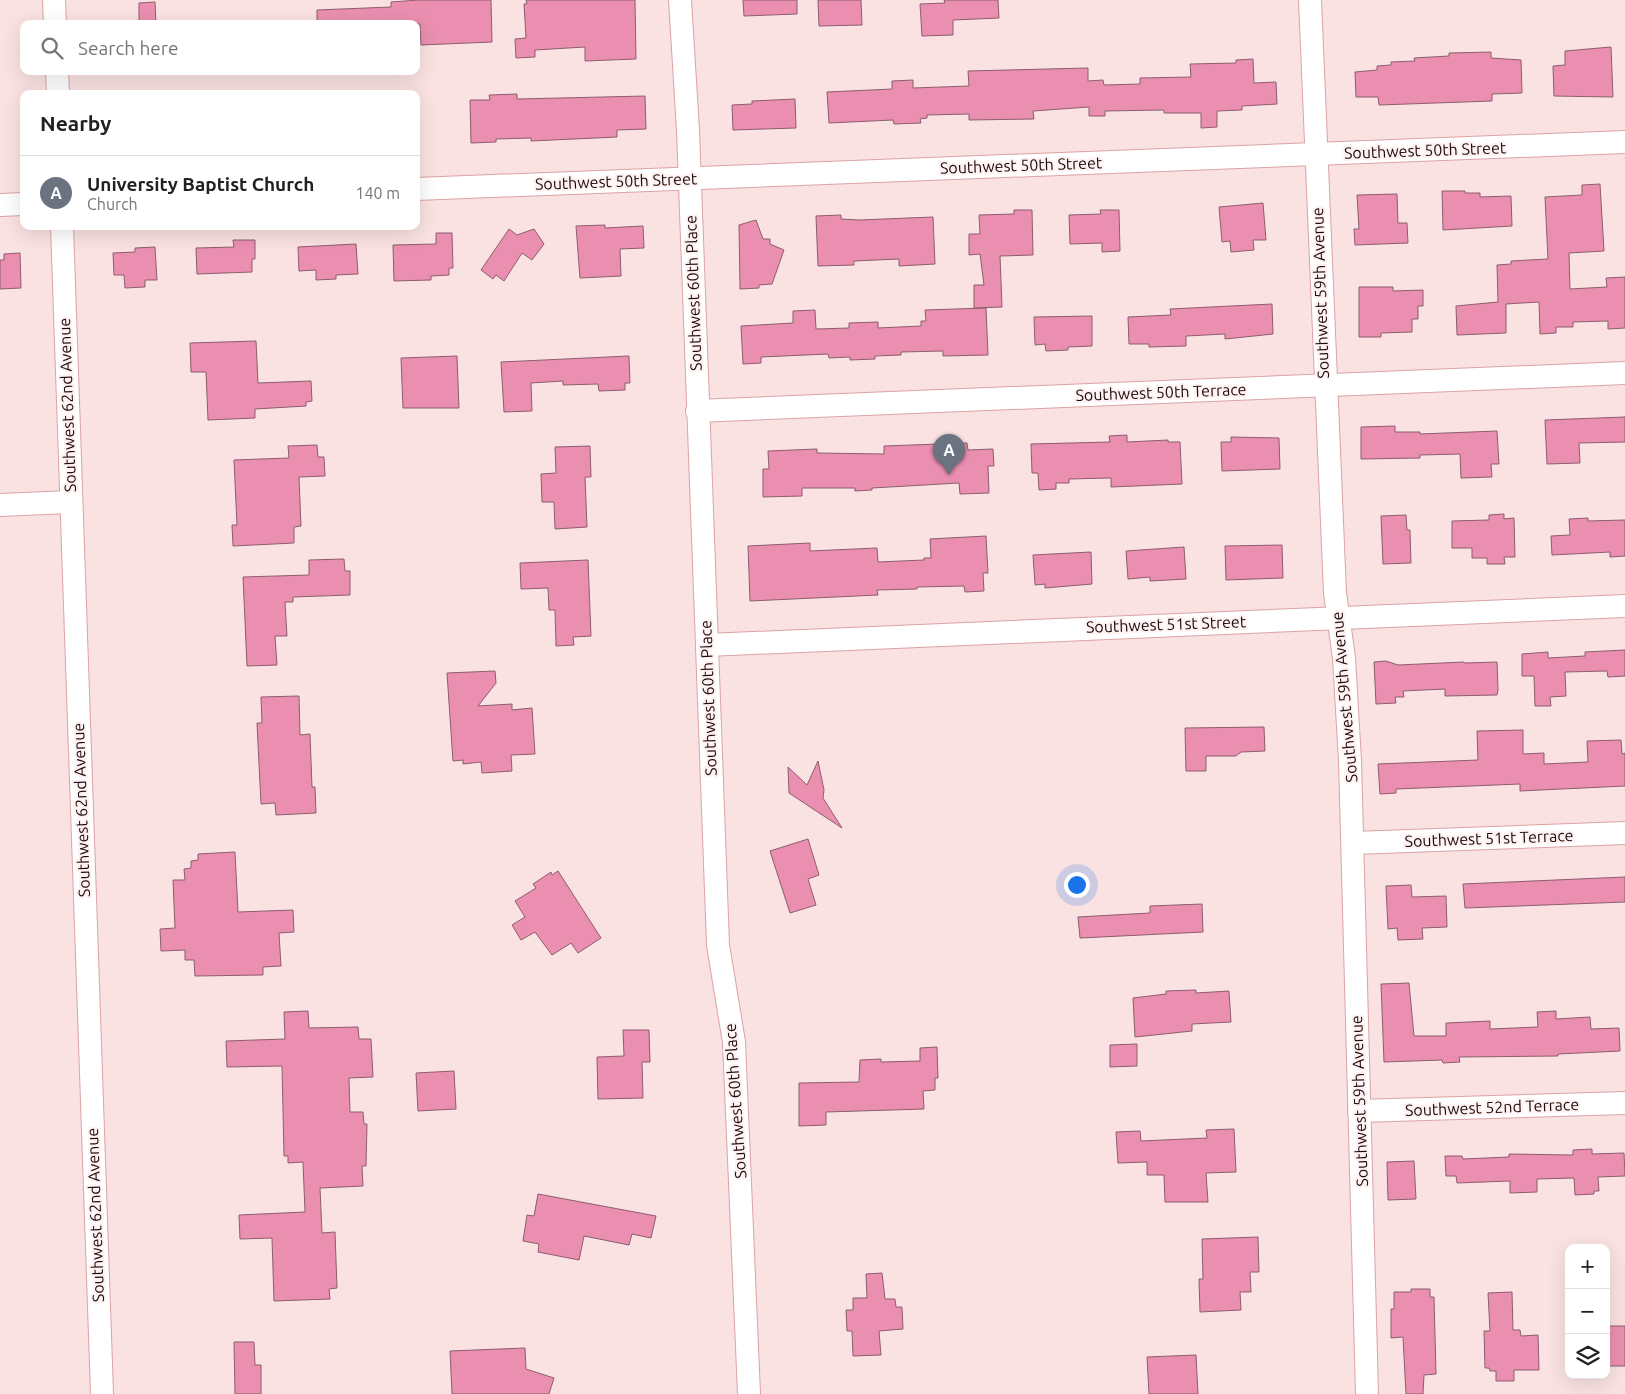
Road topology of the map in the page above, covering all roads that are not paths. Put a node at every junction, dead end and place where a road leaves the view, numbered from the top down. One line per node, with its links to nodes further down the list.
1 (54, 0): 4 (street)
2 (680, 0): 9 (street, Southwest 60th Place)
3 (1310, 0): 8 (street, Southwest 59th Avenue)
4 (55, 20)
5 (57, 75): 6 (street)
6 (58, 90)
7 (1625, 142): 8 (street, Southwest 50th Street)
8 (1315, 154): 9 (street, Southwest 50th Street); 15 (street, Southwest 59th Avenue)
9 (689, 178): 10 (street, Southwest 50th Street); 16 (street, Southwest 60th Place)
10 (420, 190)
11 (20, 204): 12 (street)
12 (0, 205)
13 (62, 230): 17 (street, Southwest 62nd Avenue)
14 (1625, 373): 15 (street, Southwest 50th Terrace)
15 (1324, 385): 16 (street, Southwest 50th Terrace); 20 (street, Southwest 59th Avenue)
16 (697, 411): 21 (street, Southwest 60th Place)
17 (70, 502): 18 (street); 26 (street, Southwest 62nd Avenue)
18 (0, 505)
19 (1625, 606): 20 (street, Southwest 51st Street)
20 (1338, 618): 21 (street, Southwest 51st Street); 23 (street, Southwest 59th Avenue)
21 (706, 645): 27 (street, Southwest 60th Place)
22 (1625, 833): 23 (street, Southwest 51st Terrace)
23 (1352, 844): 25 (street, Southwest 59th Avenue)
24 (1625, 1103): 25 (street, Southwest 52nd Terrace)
25 (1359, 1111): 28 (street, Southwest 59th Avenue)
26 (102, 1394)
27 (749, 1394)
28 (1367, 1394)

